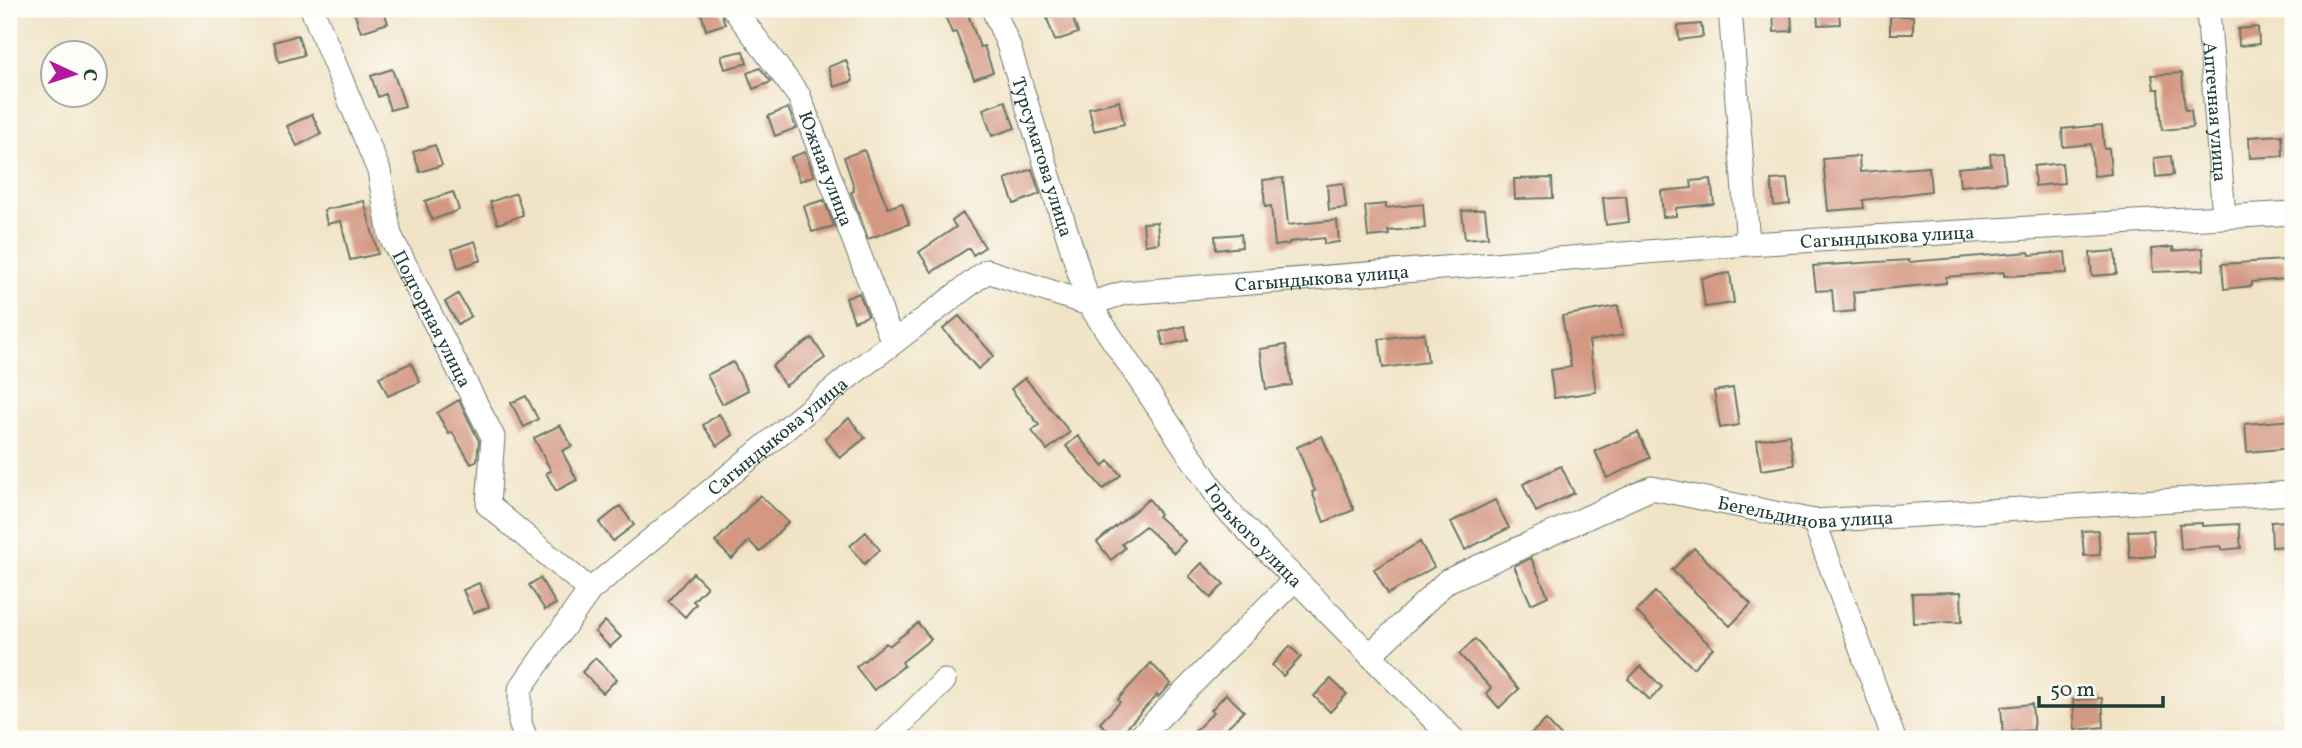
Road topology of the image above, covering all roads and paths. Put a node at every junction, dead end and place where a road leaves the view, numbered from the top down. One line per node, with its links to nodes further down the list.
1 (312, 9): 14 (street, Подгорная улица)
2 (734, 9): 10 (street, Южная улица)
3 (995, 9): 9 (street, Турсуматова улица)
4 (1730, 9): 8 (street)
5 (2208, 9): 7 (street, Аптечная улица)
6 (2293, 213): 7 (street, Сагындыкова улица)
7 (2224, 217): 8 (street, Сагындыкова улица)
8 (1748, 244): 9 (street, Сагындыкова улица)
9 (1089, 304): 10 (street, Сагындыкова улица); 13 (street, Горького улица)
10 (893, 343): 14 (street, Сагындыкова улица)
11 (2293, 493): 12 (street, Бегельдинова улица)
12 (1814, 521): 15 (street, Бегельдинова улица); 21 (street)
13 (1295, 579): 15 (street, Горького улица); 19 (street)
14 (590, 590): 17 (street, Сагындыкова улица)
15 (1370, 655): 20 (street, Горького улица)
16 (944, 681): 18 (street)
17 (526, 739)
18 (886, 739)
19 (1138, 739)
20 (1453, 739)
21 (1894, 739)

